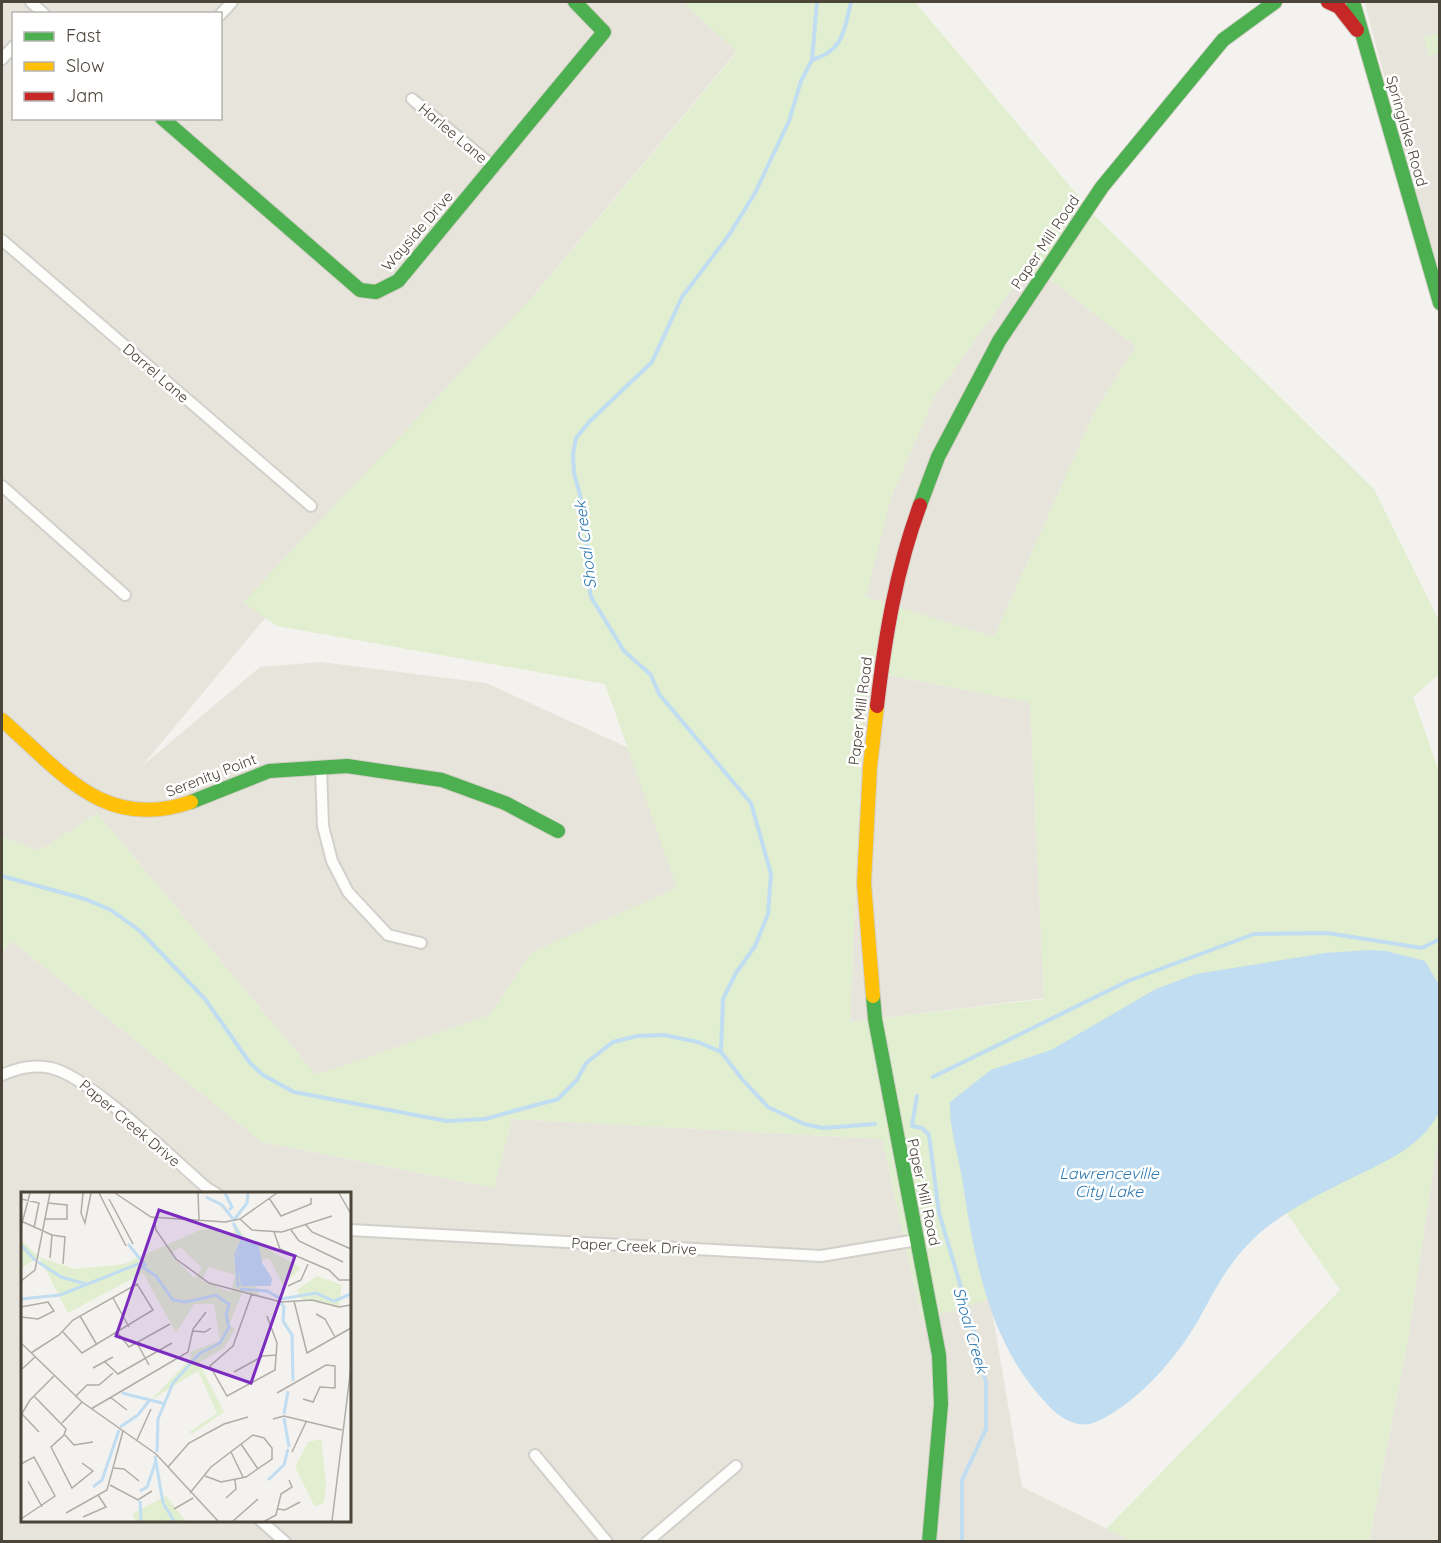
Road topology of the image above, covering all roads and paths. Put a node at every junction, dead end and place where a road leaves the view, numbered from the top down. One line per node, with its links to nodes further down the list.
1 (575, 2): 8 (street, Wayside Drive)
2 (1275, 2): 21 (street, Paper Mill Road)
3 (1328, 2): 5 (street)
4 (1353, 2): 5 (street, Springlake Road)
5 (1361, 35): 10 (street, Springlake Road)
6 (412, 99): 8 (street, Harlee Lane)
7 (164, 120): 8 (street, Wayside Drive)
8 (494, 167)
9 (3, 243): 12 (street, Darrel Lane)
10 (1440, 303)
11 (2, 486): 13 (street)
12 (311, 506)
13 (125, 595)
14 (2, 720): 15 (street, Serenity Point)
15 (321, 767): 16 (street, Serenity Point); 17 (street)
16 (558, 831)
17 (421, 943)
18 (2, 1074): 19 (street, Paper Creek Drive)
19 (214, 1192)
20 (351, 1230): 21 (street, Paper Creek Drive)
21 (917, 1240): 28 (street, Paper Mill Road)
22 (535, 1455): 26 (street)
23 (736, 1466): 27 (street)
24 (261, 1522): 25 (street)
25 (285, 1542)
26 (607, 1542)
27 (647, 1542)
28 (929, 1542)

